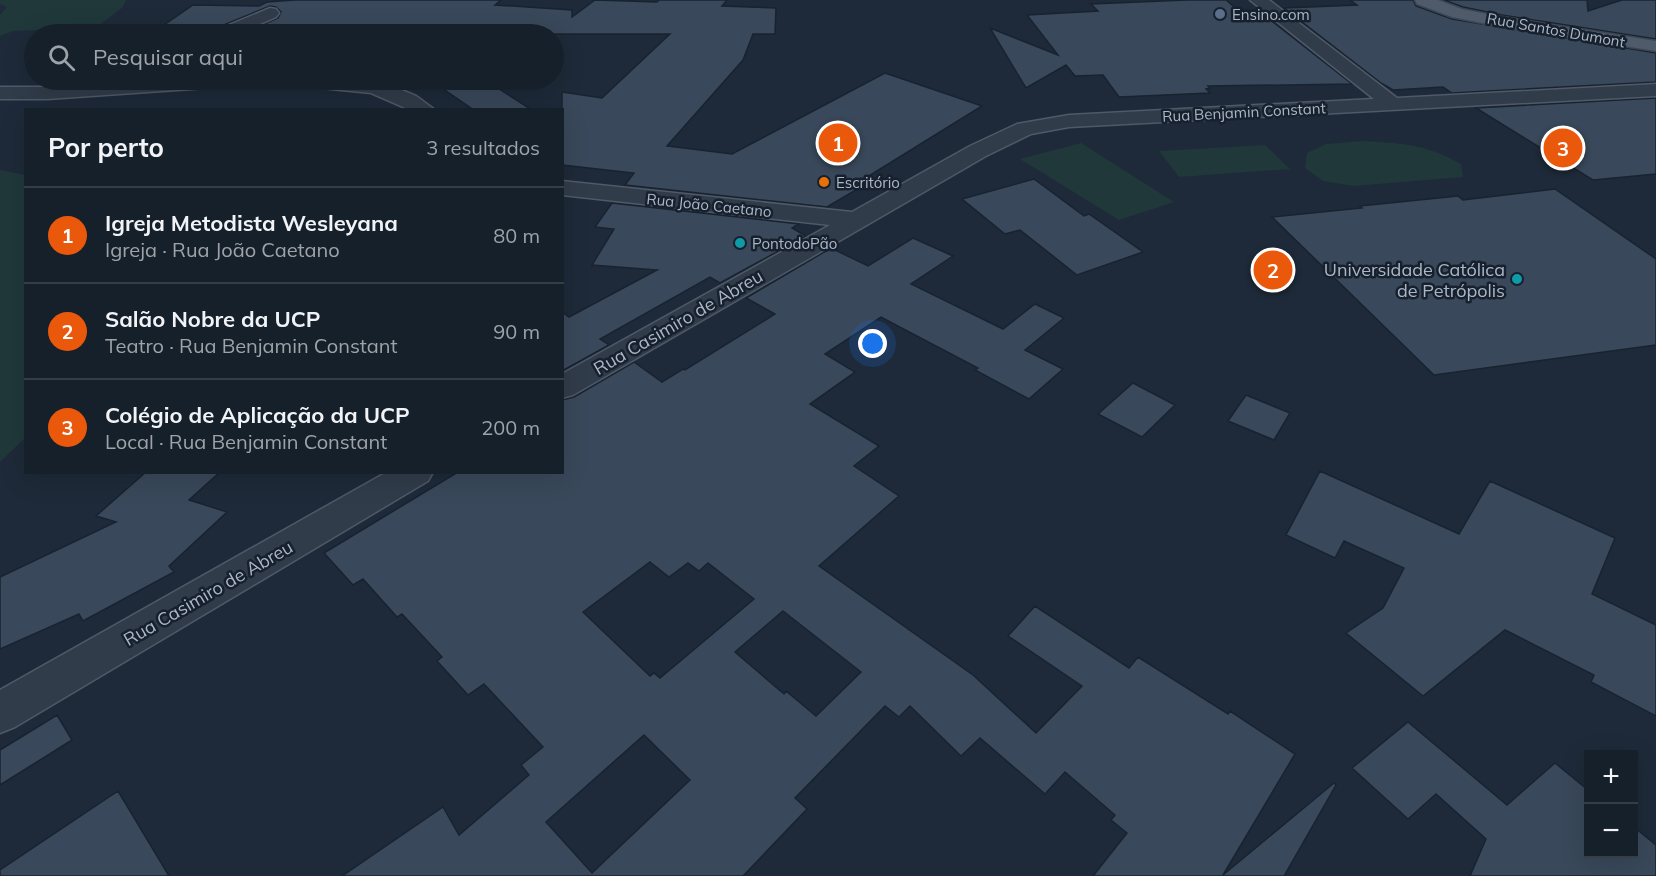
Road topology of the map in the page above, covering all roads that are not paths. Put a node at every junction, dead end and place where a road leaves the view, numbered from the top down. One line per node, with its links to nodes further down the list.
1 (1258, 0): 10 (street)
2 (1423, 0): 5 (main road, Rua Santos Dumont)
3 (270, 13): 4 (street)
4 (245, 24)
5 (1656, 46)
6 (82, 90): 9 (street)
7 (383, 90): 11 (street)
8 (1656, 90): 10 (street, Rua Benjamin Constant)
9 (0, 93)
10 (1393, 104): 13 (street, Rua Benjamin Constant)
11 (422, 108)
12 (564, 188): 13 (street, Rua João Caetano)
13 (856, 220): 14 (street, Rua Casimiro de Abreu)
14 (564, 387)
15 (413, 474): 16 (street, Rua Casimiro de Abreu)
16 (0, 713)

